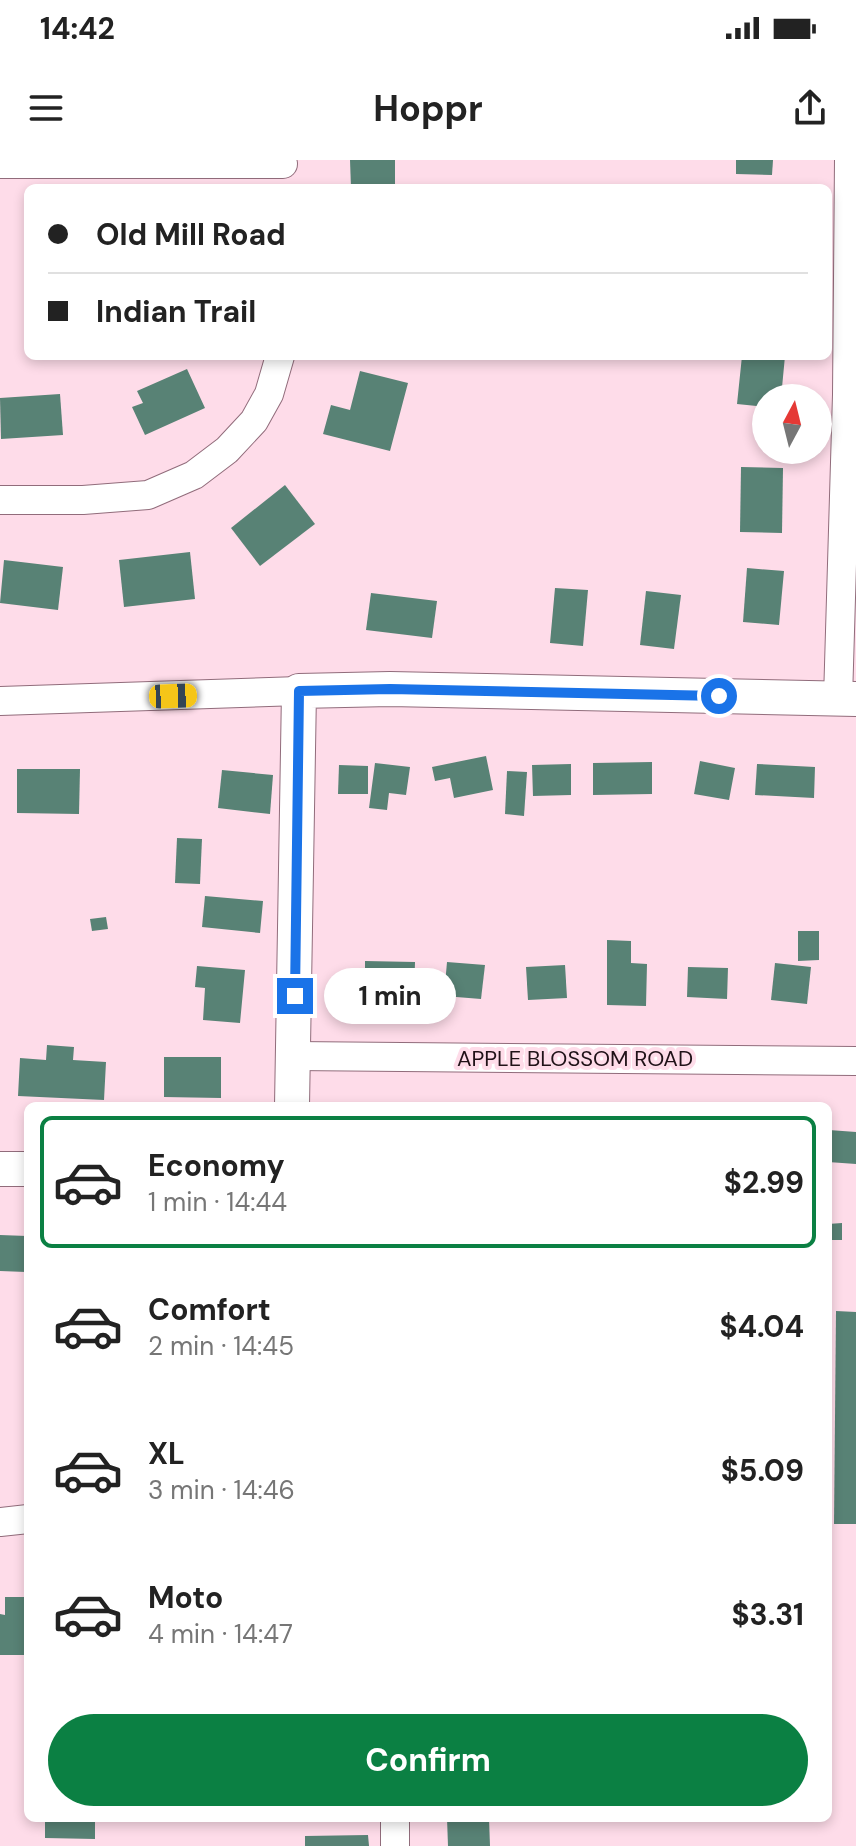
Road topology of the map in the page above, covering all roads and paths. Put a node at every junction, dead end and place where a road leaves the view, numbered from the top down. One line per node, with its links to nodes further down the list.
1 (849, 160): 5 (street)
2 (0, 164): 3 (street)
3 (283, 171)
4 (279, 360): 6 (street)
5 (852, 395): 8 (street)
6 (0, 500)
7 (299, 691): 8 (street); 9 (street); 10 (street)
8 (847, 699)
9 (0, 701)
10 (294, 1056): 11 (street, APPLE BLOSSOM ROAD); 12 (street)
11 (856, 1061)
12 (292, 1102)
13 (0, 1169): 14 (street)
14 (24, 1169)
15 (24, 1519): 16 (street)
16 (0, 1522)
17 (395, 1822): 18 (street)
18 (395, 1846)

